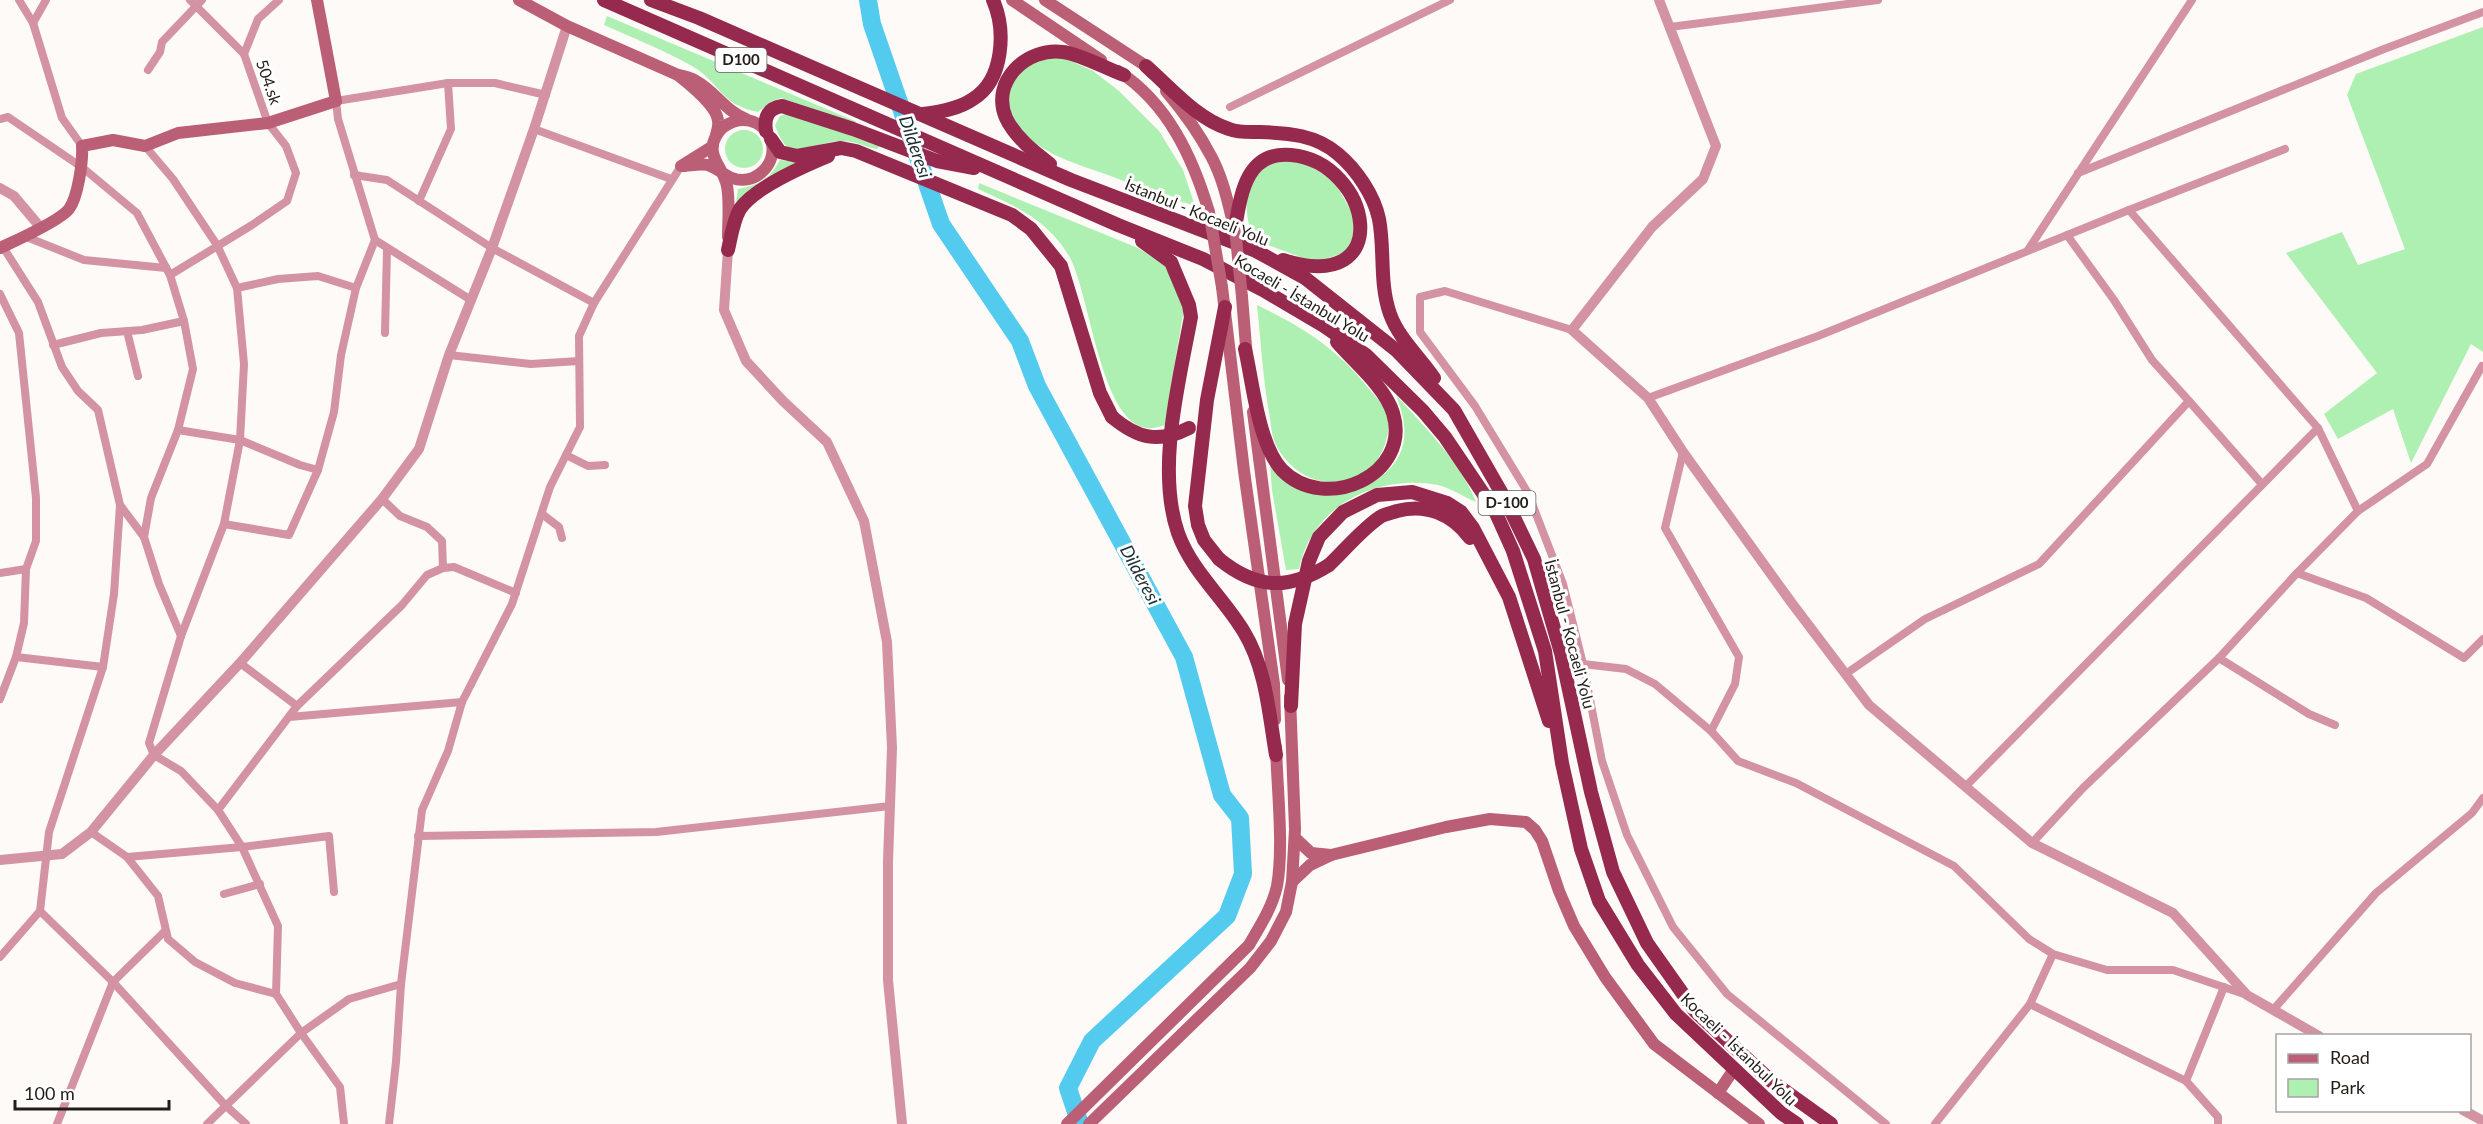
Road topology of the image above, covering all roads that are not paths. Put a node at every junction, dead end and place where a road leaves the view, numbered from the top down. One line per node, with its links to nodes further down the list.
1 (19, 0): 17 (street)
2 (46, 0): 17 (street)
3 (317, 0): 27 (main road)
4 (519, 0): 18 (main road)
5 (604, 0): 42 (highway, Kocaeli - İstanbul Yolu / D100)
6 (651, 0): 29 (highway, D100)
7 (993, 0): 29 (highway)
8 (1012, 0): 24 (main road)
9 (1045, 0): 21 (main road)
10 (1450, 0): 28 (street)
11 (1659, 0): 19 (street)
12 (1878, 0): 19 (street)
13 (2192, 0): 44 (street)
14 (277, 1): 20 (street)
15 (196, 2): 20 (street, 504.sk); 22 (street)
16 (2483, 12): 44 (street)
17 (33, 23): 36 (street)
18 (567, 26): 23 (main road); 26 (street)
19 (1670, 27): 73 (street)
20 (243, 54): 32 (street, 504.sk)
21 (1146, 66): 53 (main road); 85 (highway)
22 (148, 70)
23 (678, 75): 31 (main road); 35 (main road)
24 (1124, 75): 47 (highway); 70 (main road, bridge)
25 (448, 83): 26 (street); 27 (street); 49 (street)
26 (546, 95): 33 (street)
27 (336, 101): 32 (main road); 45 (street)
28 (1230, 107)
29 (921, 114): 47 (highway, İstanbul - Kocaeli Yolu / D-100)
30 (0, 119): 41 (street)
31 (750, 121): 34 (main road); 35 (main road)
32 (268, 123): 37 (main road); 57 (street, 504.sk)
33 (534, 129): 46 (street); 59 (street)
34 (769, 135): 39 (highway); 42 (highway); 43 (main road)
35 (714, 141): 40 (main road); 43 (main road)
36 (82, 146): 37 (main road); 41 (main road)
37 (146, 146): 57 (street)
38 (2285, 149): 50 (street)
39 (883, 163): 61 (highway); 83 (highway, bridge)
40 (681, 166): 43 (main road); 46 (street)
41 (83, 168): 52 (main road); 64 (street)
42 (995, 172): 51 (highway, Kocaeli - İstanbul Yolu / D100)
43 (723, 173): 61 (main road)
44 (2078, 174): 62 (street)
45 (354, 175): 49 (street); 56 (street)
46 (672, 179): 69 (street)
47 (1071, 180): 63 (highway, İstanbul - Kocaeli Yolu / D-100)
48 (0, 188): 52 (street)
49 (419, 201): 59 (street)
50 (2129, 210): 54 (street); 86 (street)
51 (1118, 225): 72 (highway, Kocaeli - İstanbul Yolu / D100); 123 (highway)
52 (41, 228): 55 (main road)
53 (1235, 228): 63 (highway); 77 (main road, bridge)
54 (2067, 235): 62 (street); 84 (street)
55 (24, 236): 58 (main road); 64 (street)
56 (375, 240): 60 (street); 66 (street)
57 (217, 245): 64 (street, 504.sk); 65 (street)
58 (1, 248): 76 (street)
59 (492, 248): 68 (street); 69 (street)
60 (387, 249): 68 (street); 75 (street)
61 (728, 250): 127 (street)
62 (2028, 250): 82 (street)
63 (1256, 251): 85 (highway, İstanbul - Kocaeli Yolu / D-100)
64 (168, 271): 71 (street)
65 (237, 288): 66 (street); 88 (street)
66 (356, 288): 92 (street)
67 (0, 294): 102 (street)
68 (471, 300): 78 (street)
69 (594, 303): 79 (street)
70 (1225, 307): 83 (highway); 123 (main road)
71 (184, 321): 74 (street); 87 (street)
72 (1324, 326): 77 (highway); 124 (highway, Kocaeli - İstanbul Yolu / D100)
73 (1572, 330): 82 (street); 112 (street)
74 (127, 331): 76 (street); 81 (street)
75 (386, 333)
76 (53, 345): 95 (street)
77 (1245, 349): 118 (main road)
78 (449, 355): 79 (street); 94 (street)
79 (579, 362): 90 (street)
80 (2482, 366): 96 (street)
81 (138, 376)
82 (1648, 398): 89 (street)
83 (1207, 400): 105 (highway, bridge)
84 (2189, 402): 93 (street); 114 (street)
85 (1454, 410): 171 (highway, İstanbul - Kocaeli Yolu / D-100)
86 (2318, 428): 93 (street); 96 (street)
87 (178, 430): 88 (street); 99 (street)
88 (240, 440): 92 (street); 98 (street)
89 (1683, 452): 114 (street); 121 (street)
90 (566, 455): 91 (street); 97 (street)
91 (605, 465)
92 (318, 470): 98 (street)
93 (2261, 483): 125 (street)
94 (382, 498): 101 (street); 111 (street)
95 (120, 505): 99 (street); 113 (street)
96 (2358, 511): 104 (street)
97 (542, 514): 100 (street); 106 (street)
98 (224, 524): 107 (street)
99 (144, 537): 107 (street)
100 (562, 538)
101 (443, 568): 106 (street); 117 (street)
102 (26, 569): 103 (street); 109 (street)
103 (0, 573)
104 (2297, 573): 108 (street); 110 (street)
105 (1501, 579): 118 (highway); 124 (highway)
106 (516, 593): 116 (street)
107 (181, 636): 122 (street)
108 (2483, 639)
109 (16, 657): 113 (street); 115 (street)
110 (2219, 658): 120 (street); 132 (street)
111 (240, 663): 117 (street); 122 (street)
112 (1583, 664): 121 (street); 172 (street)
113 (104, 668): 135 (street)
114 (1847, 673): 125 (street)
115 (0, 699)
116 (462, 702): 119 (street); 130 (street)
117 (297, 706): 119 (street)
118 (1291, 706): 131 (main road)
119 (289, 717): 128 (street)
120 (2335, 725)
121 (1710, 731): 144 (street)
122 (154, 755): 128 (street); 129 (street)
123 (1276, 755): 167 (main road)
124 (1562, 763): 155 (highway, Kocaeli - İstanbul Yolu / D100)
125 (1966, 786): 132 (street)
126 (2483, 798): 152 (street)
127 (890, 806): 130 (street); 166 (street)
128 (218, 810): 133 (street)
129 (91, 832): 135 (street); 136 (street)
130 (418, 836): 147 (street)
131 (1295, 838): 134 (main road); 138 (main road)
132 (2032, 843): 150 (street)
133 (242, 847): 136 (street); 139 (street); 140 (street)
134 (1330, 855): 138 (main road); 157 (main road)
135 (48, 856): 137 (street); 142 (street)
136 (127, 857): 143 (street)
137 (0, 860)
138 (1292, 882): 168 (main road)
139 (260, 884): 141 (street); 149 (street)
140 (334, 892)
141 (224, 894)
142 (40, 911): 145 (street); 146 (street)
143 (165, 931): 146 (street); 149 (street)
144 (2053, 954): 148 (street); 151 (street)
145 (0, 957)
146 (113, 982): 158 (street); 161 (street)
147 (401, 984): 153 (street); 165 (street)
148 (2224, 987): 150 (street); 156 (street)
149 (276, 994): 153 (street)
150 (2247, 995): 152 (street)
151 (2030, 1004): 156 (street); 173 (street)
152 (2273, 1010): 154 (street)
153 (301, 1033): 158 (street); 164 (street)
154 (2317, 1034)
155 (1734, 1069): 157 (main road); 170 (highway, Kocaeli - İstanbul Yolu / D100)
156 (2186, 1081): 174 (street)
157 (1718, 1093): 169 (main road)
158 (225, 1105): 162 (street); 163 (street)
159 (2467, 1112): 160 (street)
160 (2483, 1121)
161 (57, 1124)
162 (207, 1124)
163 (246, 1124)
164 (344, 1124)
165 (389, 1124)
166 (902, 1124)
167 (1067, 1124)
168 (1089, 1124)
169 (1759, 1124)
170 (1797, 1124)
171 (1831, 1124)
172 (1886, 1124)
173 (1935, 1124)
174 (2218, 1124)

